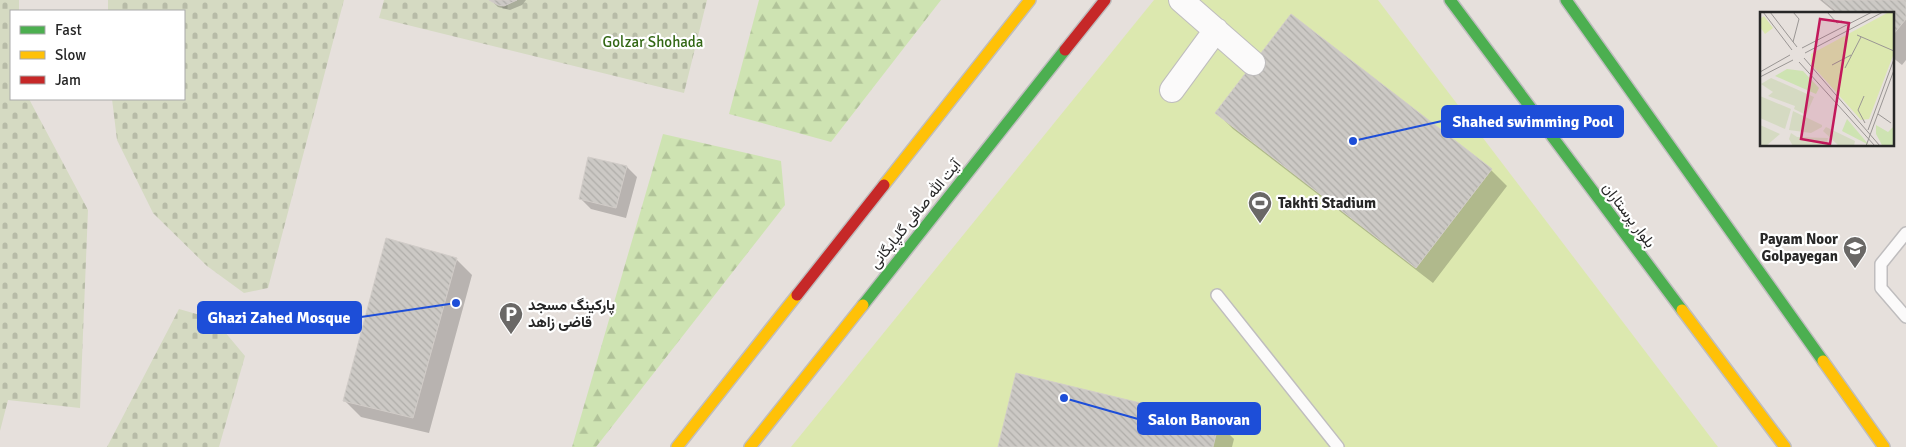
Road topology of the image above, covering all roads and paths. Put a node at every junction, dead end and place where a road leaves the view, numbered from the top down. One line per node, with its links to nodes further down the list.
1 (1030, 0): 12 (main road)
2 (1105, 0): 13 (main road, آیت الله صافی گلپایگانی)
3 (1181, 0): 6 (street)
4 (1450, 0): 15 (main road, بلوار پرستاران)
5 (1566, 0): 16 (main road)
6 (1216, 30): 7 (street); 8 (street)
7 (1253, 63)
8 (1172, 90)
9 (1906, 233): 11 (lane)
10 (1217, 294): 14 (lane)
11 (1906, 317)
12 (677, 447)
13 (750, 447)
14 (1338, 447)
15 (1785, 447)
16 (1884, 447)

